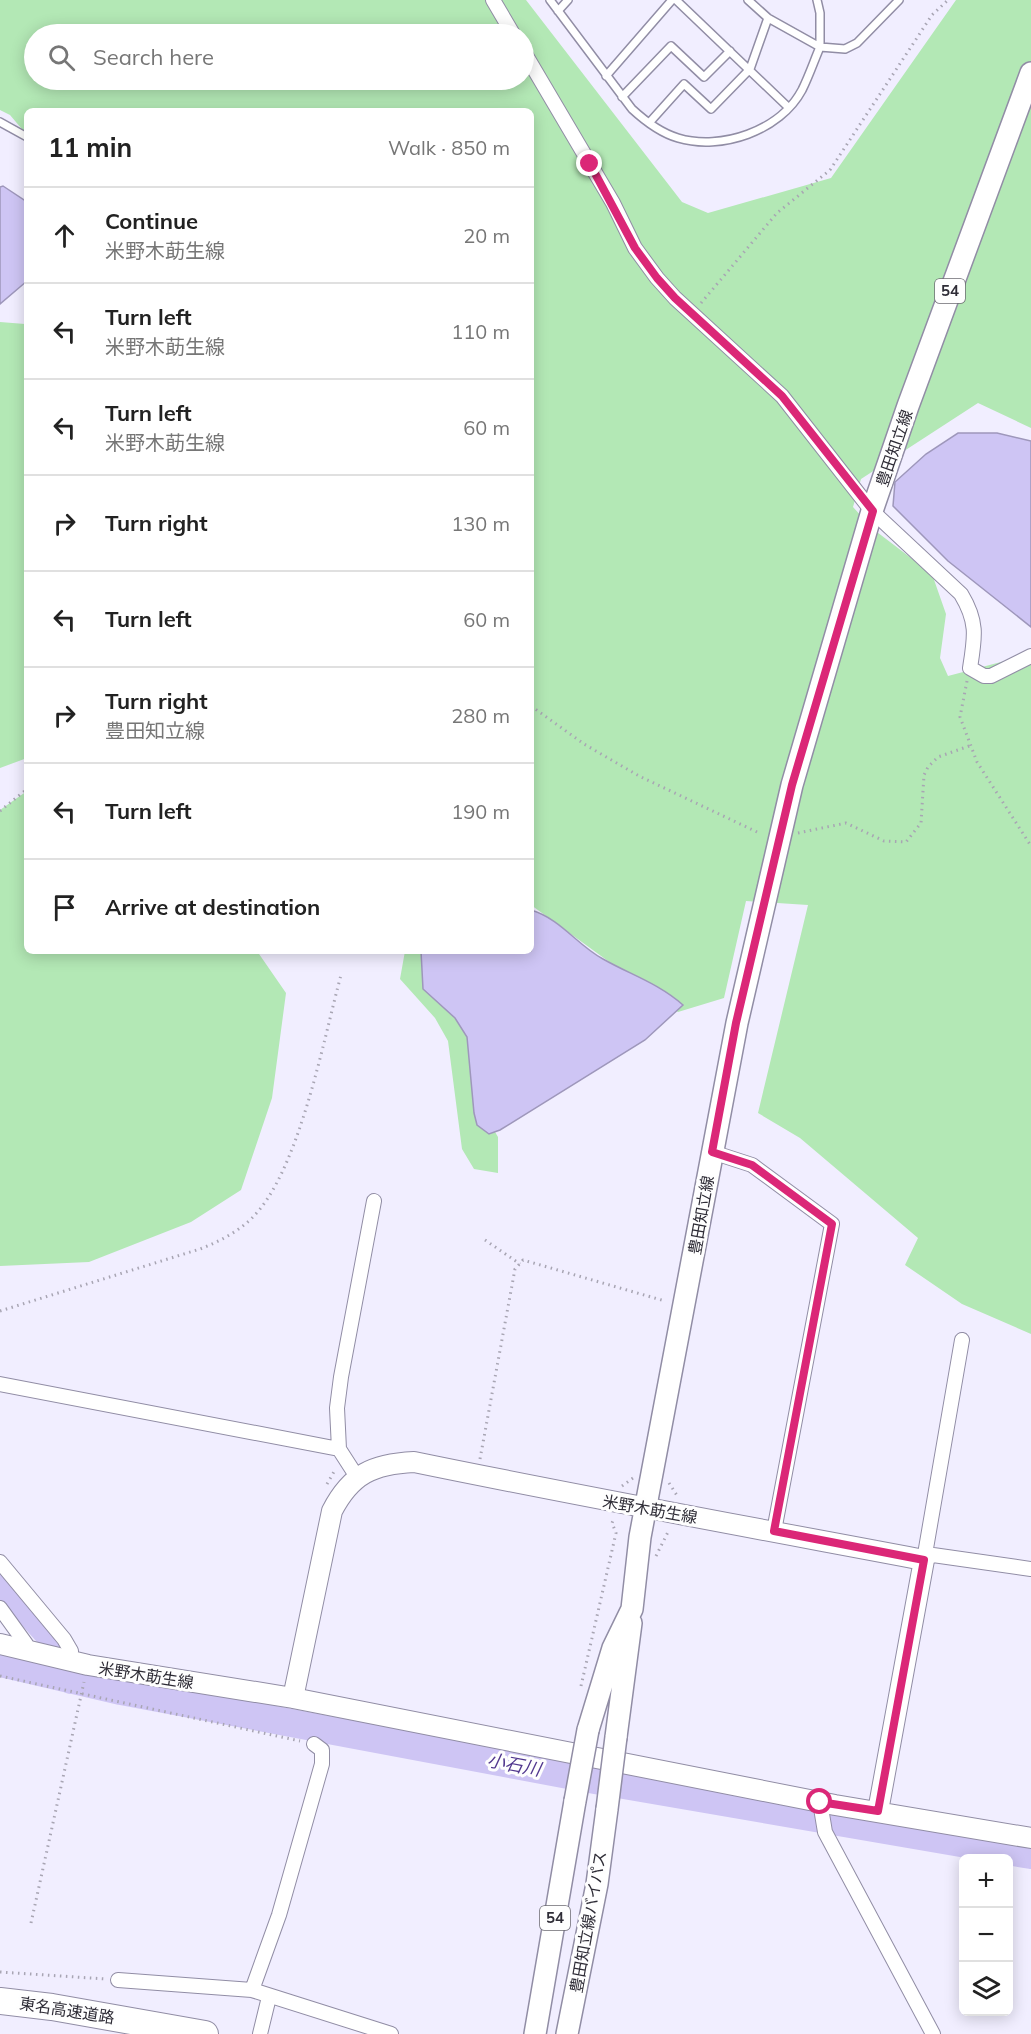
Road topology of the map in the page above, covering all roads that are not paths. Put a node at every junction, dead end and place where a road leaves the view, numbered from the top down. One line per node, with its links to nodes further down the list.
1 (493, 0): 10 (street)
2 (550, 0): 8 (lane)
3 (568, 0): 8 (lane)
4 (674, 0): 12 (lane); 16 (lane)
5 (748, 0): 9 (lane)
6 (817, 0): 11 (lane)
7 (899, 0): 11 (lane)
8 (558, 11): 16 (lane)
9 (768, 18): 11 (lane); 14 (lane)
10 (507, 24)
11 (820, 47): 18 (lane)
12 (730, 51): 14 (lane); 17 (lane)
13 (534, 69): 22 (street)
14 (750, 69): 18 (lane); 20 (lane)
15 (1031, 72): 22 (main road, 豊田知立線 / 54)
16 (606, 76): 17 (lane)
17 (622, 97): 20 (lane)
18 (788, 107): 20 (lane)
19 (0, 122): 21 (lane)
20 (649, 123)
21 (24, 135)
22 (873, 511): 23 (street); 24 (main road, 豊田知立線 / 54)
23 (1031, 656)
24 (712, 1152): 30 (main road, 豊田知立線 / 54); 31 (street)
25 (374, 1201): 28 (street)
26 (962, 1340): 32 (street)
27 (0, 1384): 28 (street)
28 (339, 1449): 29 (street)
29 (352, 1470): 30 (main road, 米野木莇生線); 40 (main road, 米野木莇生線)
30 (646, 1509): 31 (main road, 米野木莇生線); 36 (main road, 豊田知立線 / 54)
31 (774, 1531): 32 (main road, 米野木莇生線)
32 (924, 1560): 34 (street); 45 (main road)
33 (0, 1562): 39 (street)
34 (1031, 1569)
35 (0, 1608): 38 (street)
36 (632, 1609): 42 (main road, 豊田知立線 / 54, bridge); 44 (main road, 豊田知立線 / 54, bridge)
37 (0, 1644): 38 (main road, 米野木莇生線)
38 (25, 1650): 39 (main road, 米野木莇生線)
39 (69, 1661): 40 (main road, 米野木莇生線)
40 (293, 1698): 43 (main road, 米野木莇生線)
41 (314, 1744): 48 (street)
42 (575, 1801): 54 (main road, 豊田知立線バイパス / 54)
43 (820, 1805): 45 (main road, 米野木莇生線); 56 (street)
44 (607, 1809): 55 (main road, 豊田知立線バイパス / 54)
45 (878, 1811): 46 (main road, 米野木莇生線)
46 (1031, 1838)
47 (118, 1980): 48 (street)
48 (252, 1990): 50 (street)
49 (0, 2001): 51 (highway, 東名高速道路)
50 (267, 2004): 52 (street); 53 (street)
51 (205, 2034)
52 (260, 2034)
53 (391, 2034)
54 (534, 2034)
55 (567, 2034)
56 (933, 2034)

